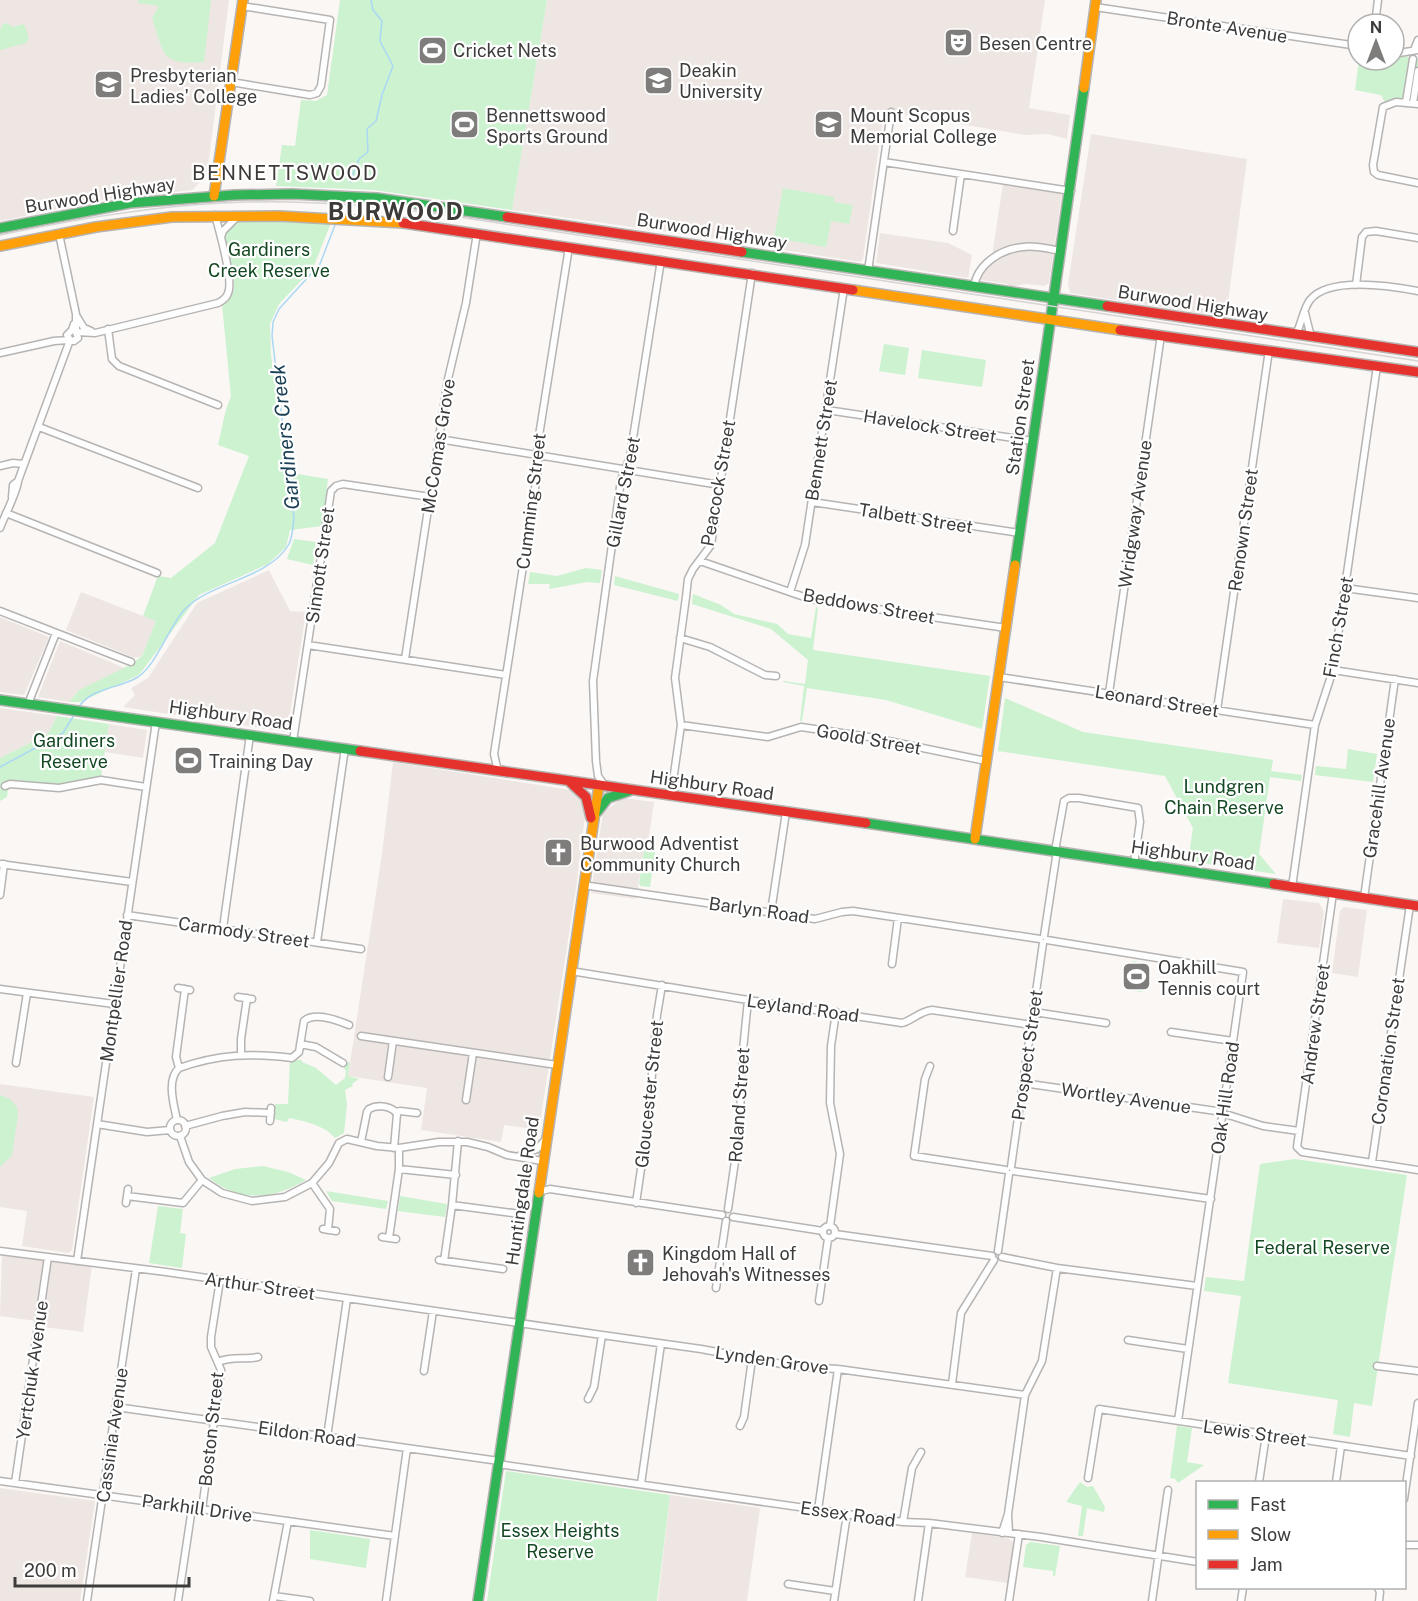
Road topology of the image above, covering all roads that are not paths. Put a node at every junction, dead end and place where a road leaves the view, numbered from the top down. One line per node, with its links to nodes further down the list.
1 (243, 3): 7 (main road); 7 (street)
2 (1095, 3): 4 (street, Bronte Avenue); 14 (main road, Station Street)
3 (1418, 40): 5 (street)
4 (1346, 44)
5 (1415, 54): 8 (street)
6 (1418, 71): 8 (street)
7 (231, 82): 11 (main road)
8 (1412, 103): 13 (street)
9 (891, 112): 10 (street)
10 (884, 162): 12 (street); 31 (street)
11 (218, 171): 15 (main road); 16 (main road)
12 (961, 174): 14 (street); 21 (street)
13 (1418, 183)
14 (1071, 191): 29 (main road, Station Street)
15 (230, 195): 16 (main road, Burwood Highway); 19 (main road, Burwood Highway)
16 (214, 196): 17 (main road); 20 (main road, Burwood Highway)
17 (215, 215): 18 (main road, Burwood Highway); 23 (main road, Burwood Highway); 24 (street)
18 (239, 215): 22 (main road, Burwood Highway); 24 (street)
19 (518, 218): 26 (main road); 31 (main road, Burwood Highway)
20 (0, 228)
21 (952, 231)
22 (477, 233): 26 (main road, Burwood Highway); 61 (street, McComas Grove)
23 (58, 234): 27 (main road, Burwood Highway); 40 (street)
24 (221, 237): 43 (street)
25 (1418, 238): 33 (street)
26 (515, 239): 28 (main road, Burwood Highway)
27 (0, 246)
28 (569, 247): 30 (main road, Burwood Highway); 63 (street, Cumming Street)
29 (1061, 250): 35 (street); 38 (main road, Station Street)
30 (661, 260): 32 (main road, Burwood Highway); 66 (street, Gillard Street)
31 (868, 271): 36 (main road, Burwood Highway)
32 (752, 273): 34 (main road, Burwood Highway); 67 (street, Peacock Street)
33 (1356, 285): 37 (street); 39 (street)
34 (844, 287): 36 (main road, Burwood Highway); 59 (street, Bennett Street)
35 (974, 287): 36 (main road, Burwood Highway); 38 (main road, Burwood Highway)
36 (917, 289): 41 (main road, Burwood Highway)
37 (1418, 291)
38 (1054, 299): 41 (main road, Station Street); 42 (main road, Burwood Highway)
39 (1305, 313): 47 (street); 48 (street)
40 (76, 314): 44 (street); 45 (street)
41 (1051, 320): 46 (main road, Burwood Highway); 62 (main road, Station Street)
42 (1191, 326): 47 (main road, Burwood Highway); 49 (main road)
43 (108, 329): 44 (street); 58 (street)
44 (91, 333): 45 (street)
45 (73, 335): 50 (street); 52 (street); 55 (street)
46 (1161, 335): 49 (main road, Burwood Highway); 92 (street, Wridgway Avenue)
47 (1296, 335): 48 (main road, Burwood Highway)
48 (1311, 337): 53 (main road, Burwood Highway)
49 (1197, 340): 51 (main road, Burwood Highway)
50 (54, 341): 52 (street); 54 (street)
51 (1269, 350): 56 (main road, Burwood Highway); 95 (street, Renown Street)
52 (65, 351): 55 (street)
53 (1418, 352)
54 (0, 353)
55 (64, 359): 60 (street)
56 (1377, 366): 57 (main road, Burwood Highway); 76 (street, Finch Street)
57 (1418, 372)
58 (218, 405)
59 (826, 410): 62 (street, Havelock Street); 70 (street, Bennett Street)
60 (39, 427): 64 (street); 68 (street)
61 (439, 439): 63 (street); 69 (street, McComas Grove)
62 (1033, 441): 73 (main road, Station Street)
63 (539, 455): 66 (street); 87 (street, Cumming Street)
64 (24, 464): 65 (street); 71 (street)
65 (0, 466)
66 (625, 469): 67 (street); 104 (street, Gillard Street)
67 (720, 485): 74 (street, Peacock Street)
68 (198, 488)
69 (430, 497): 83 (street, Sinnott Street); 84 (street, McComas Grove)
70 (812, 502): 73 (street, Talbett Street); 77 (street, Bennett Street)
71 (6, 513): 72 (street); 75 (street)
72 (0, 528)
73 (1020, 533): 80 (main road, Station Street)
74 (700, 561): 77 (street, Beddows Street); 82 (street, Peacock Street)
75 (157, 573)
76 (1345, 588): 78 (street); 86 (street, Finch Street)
77 (790, 591): 80 (street, Beddows Street)
78 (1418, 598)
79 (0, 611): 81 (street)
80 (1006, 628): 89 (main road, Station Street)
81 (56, 633): 85 (street); 94 (street)
82 (680, 638): 88 (street); 97 (street, Peacock Street)
83 (308, 645): 84 (street); 100 (street, Sinnott Street)
84 (405, 659): 87 (street)
85 (131, 662)
86 (1333, 670): 90 (street); 98 (street, Finch Street)
87 (507, 675): 102 (street, Cumming Street)
88 (776, 676)
89 (999, 677): 92 (street, Leonard Street); 103 (main road, Station Street)
90 (1395, 679): 91 (street); 125 (street, Gracehill Avenue)
91 (1418, 683)
92 (1109, 693): 95 (street, Leonard Street)
93 (0, 700): 94 (main road, Highbury Road)
94 (28, 704): 96 (main road, Highbury Road)
95 (1217, 710): 98 (street, Leonard Street)
96 (156, 722): 99 (main road, Highbury Road); 111 (street, Montpellier Road)
97 (681, 725): 103 (street, Goold Street); 113 (street, Peacock Street)
98 (1315, 725): 122 (street, Finch Street)
99 (250, 735): 100 (main road, Highbury Road); 130 (street)
100 (293, 741): 101 (main road, Highbury Road)
101 (345, 748): 105 (main road, Highbury Road); 132 (street)
102 (494, 754): 105 (street); 106 (street)
103 (987, 760): 116 (main road, Station Street)
104 (596, 761): 108 (street, Gillard Street); 110 (street, Gillard Street)
105 (479, 768): 106 (main road, Highbury Road)
106 (503, 771): 107 (main road, Highbury Road)
107 (567, 781): 108 (main road, Highbury Road); 115 (main road)
108 (587, 783): 110 (main road, Highbury Road)
109 (5, 786): 111 (street)
110 (602, 786): 112 (main road, Highbury Road); 115 (main road, Huntingdale Road)
111 (146, 787): 120 (street, Montpellier Road)
112 (634, 790): 113 (main road, Highbury Road); 115 (main road)
113 (671, 795): 114 (main road, Highbury Road)
114 (786, 812): 116 (main road, Highbury Road); 127 (street)
115 (591, 830): 121 (main road, Huntingdale Road)
116 (975, 839): 117 (main road, Highbury Road)
117 (1056, 851): 118 (main road, Highbury Road); 118 (street, Prospect Street); 131 (street, Prospect Street)
118 (1134, 863): 122 (main road, Highbury Road)
119 (2, 864): 120 (street); 124 (street)
120 (132, 882): 128 (street, Montpellier Road)
121 (583, 885): 127 (street, Barlyn Road); 135 (main road, Huntingdale Road)
122 (1292, 887): 123 (main road, Highbury Road)
123 (1334, 893): 125 (main road, Highbury Road); 171 (street, Andrew Street)
124 (0, 894)
125 (1364, 898): 126 (main road, Highbury Road)
126 (1414, 905): 179 (street, Coronation Street)
127 (771, 912): 129 (street, Barlyn Road)
128 (127, 915): 130 (street, Carmody Street); 142 (street, Montpellier Road)
129 (898, 918): 131 (street, Barlyn Road); 134 (street)
130 (223, 928): 132 (street, Carmody Street)
131 (1044, 939): 144 (street, Prospect Street); 151 (street, Oak Hill Road)
132 (317, 942): 133 (street, Carmody Street)
133 (361, 949)
134 (892, 964)
135 (571, 971): 136 (street, Leyland Road); 157 (main road, Huntingdale Road)
136 (662, 985): 141 (street, Leyland Road); 189 (street, Gloucester Street)
137 (0, 989): 139 (street)
138 (184, 989): 159 (street)
139 (27, 993): 142 (street); 155 (street)
140 (238, 997): 154 (street)
141 (748, 1000): 143 (street, Leyland Road); 191 (street, Roland Street)
142 (114, 1004): 168 (street, Montpellier Road)
143 (836, 1012): 147 (street, Leyland Road); 195 (street)
144 (1034, 1012): 145 (street); 147 (street, Prospect Street)
145 (1106, 1023)
146 (349, 1025): 152 (street)
147 (1032, 1025): 161 (street, Prospect Street)
148 (1171, 1032): 151 (street)
149 (361, 1036): 150 (street)
150 (393, 1041): 153 (street); 160 (street)
151 (1233, 1041): 165 (street, Oak Hill Road)
152 (300, 1044): 154 (street); 156 (street)
153 (473, 1053): 157 (street); 162 (street)
154 (241, 1054): 159 (street)
155 (16, 1063)
156 (343, 1063)
157 (557, 1065): 173 (main road, Huntingdale Road)
158 (930, 1066): 181 (street)
159 (179, 1068): 166 (street)
160 (388, 1077)
161 (1023, 1083): 165 (street, Wortley Avenue); 181 (street, Prospect Street)
162 (466, 1100)
163 (396, 1112): 164 (street); 175 (street); 176 (street)
164 (417, 1113)
165 (1223, 1114): 171 (street, Wortley Avenue); 188 (street, Oak Hill Road)
166 (177, 1120): 169 (street); 170 (street)
167 (270, 1121): 169 (street)
168 (97, 1125): 170 (street); 204 (street, Montpellier Road)
169 (185, 1126): 172 (street)
170 (170, 1130): 172 (street)
171 (1299, 1131): 179 (street, Andrew Street)
172 (180, 1136): 184 (street)
173 (546, 1137): 177 (street); 178 (main road, Huntingdale Road)
174 (458, 1141): 176 (street); 177 (street); 183 (street)
175 (361, 1142): 176 (street); 185 (street)
176 (397, 1148): 180 (street)
177 (515, 1157): 178 (street)
178 (542, 1161): 186 (main road, Huntingdale Road)
179 (1372, 1162): 182 (street)
180 (399, 1169): 183 (street); 199 (street)
181 (1010, 1170): 188 (street); 202 (street, Prospect Street)
182 (1418, 1170)
183 (456, 1175): 190 (street)
184 (202, 1179): 185 (street); 187 (street)
185 (312, 1183): 196 (street)
186 (538, 1192): 189 (street); 214 (main road, Huntingdale Road)
187 (127, 1196)
188 (1211, 1199): 209 (street, Oak Hill Road)
189 (636, 1203): 194 (street)
190 (452, 1205): 192 (street); 207 (street)
191 (728, 1209): 193 (street); 194 (street)
192 (520, 1213)
193 (733, 1217): 194 (street); 197 (street)
194 (724, 1218): 210 (street)
195 (830, 1226): 197 (street); 198 (street)
196 (336, 1231)
197 (823, 1231): 200 (street)
198 (835, 1234): 200 (street); 202 (street)
199 (389, 1238)
200 (828, 1239): 212 (street)
201 (0, 1251): 203 (street, Arthur Street)
202 (996, 1256): 205 (street); 226 (street, Prospect Street)
203 (48, 1257): 204 (street, Arthur Street); 245 (street, Yertchuk Avenue)
204 (77, 1261): 206 (street, Arthur Street)
205 (1057, 1268): 209 (street); 227 (street)
206 (136, 1269): 208 (street, Arthur Street); 230 (street, Cassinia Avenue)
207 (503, 1269)
208 (220, 1280): 211 (street, Arthur Street); 221 (street, Boston Street)
209 (1197, 1286): 218 (street, Oak Hill Road)
210 (716, 1288)
211 (347, 1299): 213 (street, Arthur Street); 235 (street)
212 (819, 1301)
213 (433, 1311): 214 (street, Arthur Street); 224 (street)
214 (519, 1324): 215 (street, Lynden Grove); 240 (main road, Huntingdale Road)
215 (602, 1335): 217 (street, Lynden Grove); 228 (street)
216 (1128, 1340): 218 (street)
217 (661, 1344): 220 (street, Lynden Grove); 246 (street)
218 (1188, 1349): 232 (street, Oak Hill Road)
219 (258, 1357): 221 (street)
220 (752, 1359): 223 (street, Lynden Grove); 233 (street)
221 (218, 1362): 231 (street, Boston Street)
222 (1377, 1366): 225 (street)
223 (838, 1369): 226 (street, Lynden Grove); 252 (street)
224 (424, 1371)
225 (1418, 1371)
226 (952, 1384): 227 (street, Lynden Grove)
227 (1025, 1395): 257 (street)
228 (588, 1399)
229 (1418, 1403): 239 (street)
230 (116, 1407): 231 (street, Eildon Road); 249 (street, Cassinia Avenue)
231 (214, 1420): 235 (street, Eildon Road); 251 (street, Boston Street)
232 (1178, 1421): 234 (street, Lewis Street); 241 (street, Lewis Street)
233 (740, 1426)
234 (1266, 1435): 236 (street, Lewis Street); 243 (street)
235 (327, 1437): 237 (street, Eildon Road)
236 (1341, 1446): 239 (street, Lewis Street); 244 (street)
237 (407, 1448): 240 (street, Eildon Road); 259 (street)
238 (921, 1452): 255 (street)
239 (1411, 1455): 247 (street)
240 (498, 1463): 246 (street, Essex Road); 269 (main road, Huntingdale Road)
241 (1088, 1478)
242 (0, 1481): 245 (street, Parkhill Drive)
243 (1259, 1481)
244 (1336, 1481)
245 (15, 1483): 249 (street, Parkhill Drive)
246 (641, 1484): 252 (street, Essex Road)
247 (1406, 1486)
248 (1168, 1490): 260 (street)
249 (103, 1496): 250 (street, Parkhill Drive); 265 (street, Cassinia Avenue)
250 (192, 1508): 251 (street, Parkhill Drive); 266 (street)
251 (202, 1509): 254 (street, Parkhill Drive)
252 (818, 1510): 253 (street, Essex Road)
253 (847, 1514): 255 (street, Essex Road); 263 (street)
254 (288, 1521): 259 (street, Parkhill Drive); 264 (street)
255 (903, 1522): 256 (street, Essex Road)
256 (929, 1523): 257 (street, Essex Road); 271 (street)
257 (1005, 1533): 258 (street, Essex Road)
258 (1019, 1534): 260 (street, Essex Road); 272 (street)
259 (395, 1536): 268 (street)
260 (1159, 1556): 261 (street, Essex Road); 273 (street)
261 (1196, 1562)
262 (788, 1584): 263 (street)
263 (835, 1591): 270 (street)
264 (274, 1598): 267 (street)
265 (87, 1601)
266 (178, 1601)
267 (310, 1601)
268 (386, 1601)
269 (478, 1601)
270 (834, 1601)
271 (918, 1601)
272 (1009, 1601)
273 (1152, 1601)

